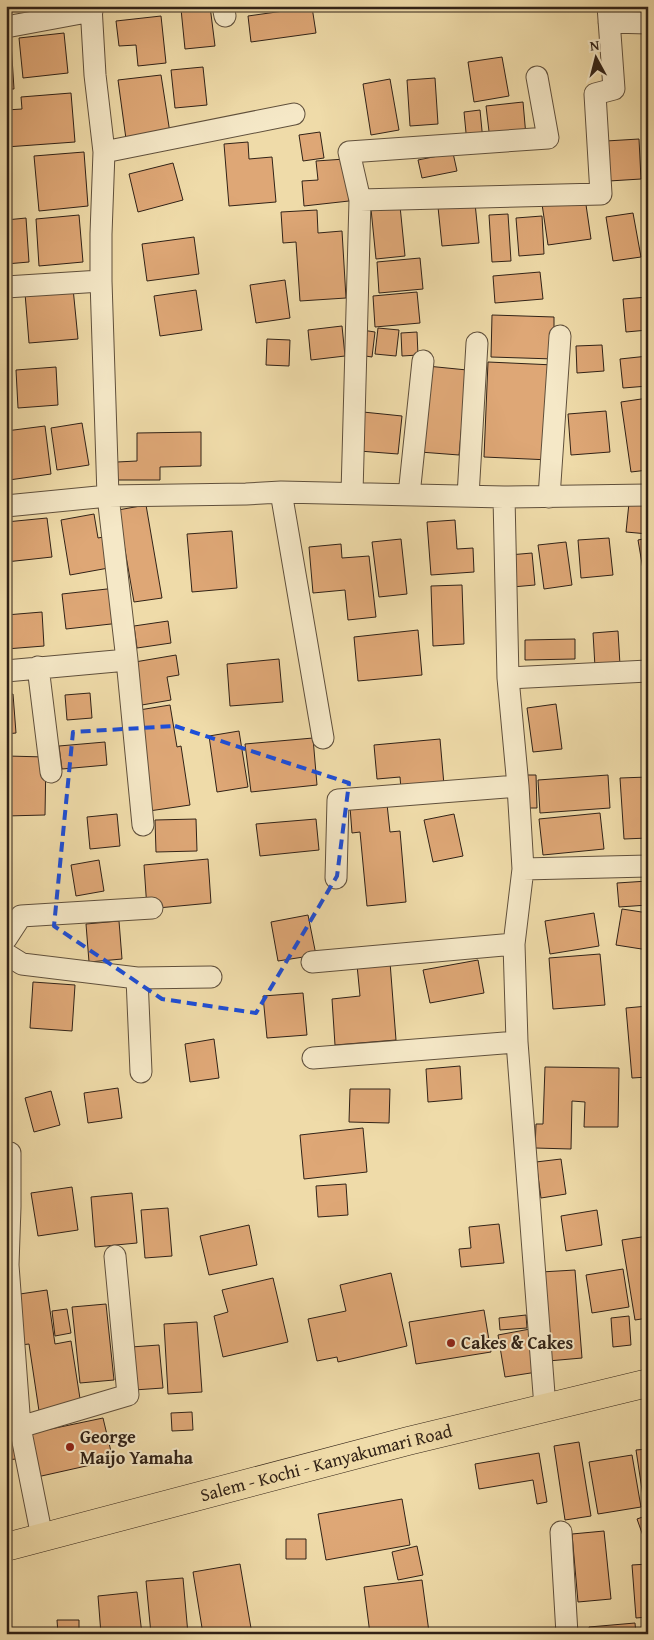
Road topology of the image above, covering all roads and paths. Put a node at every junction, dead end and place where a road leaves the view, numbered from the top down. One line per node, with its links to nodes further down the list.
1 (92, 9): 4 (street); 7 (street)
2 (609, 14): 3 (street); 8 (street)
3 (648, 23)
4 (6, 27)
5 (537, 77): 8 (street)
6 (294, 114): 7 (street)
7 (104, 152): 9 (street)
8 (360, 200): 15 (street)
9 (101, 281): 10 (street); 18 (street)
10 (6, 287)
11 (560, 336): 21 (street)
12 (477, 343): 19 (street)
13 (423, 361): 16 (street)
14 (281, 492): 15 (street); 18 (street); 28 (street)
15 (352, 493): 16 (street)
16 (409, 495): 19 (street)
17 (648, 495): 21 (street)
18 (108, 496): 22 (street); 23 (street)
19 (468, 496): 20 (street)
20 (504, 497): 21 (street); 27 (street)
21 (549, 497)
22 (6, 506)
23 (127, 660): 24 (street); 31 (street)
24 (38, 667): 25 (street); 29 (street)
25 (6, 671)
26 (648, 671): 27 (street)
27 (508, 678): 30 (street)
28 (323, 738)
29 (52, 772)
30 (518, 786): 33 (street); 34 (street)
31 (143, 824)
32 (648, 866): 33 (street)
33 (523, 869): 37 (street)
34 (336, 878)
35 (152, 908): 36 (street)
36 (6, 939)
37 (514, 944): 39 (street); 42 (street)
38 (6, 954): 41 (street)
39 (312, 962)
40 (211, 977): 41 (street)
41 (138, 978): 44 (street)
42 (517, 1042): 43 (street); 49 (street)
43 (313, 1058)
44 (141, 1072)
45 (10, 1153): 47 (street)
46 (114, 1256): 50 (street)
47 (7, 1265): 50 (street)
48 (648, 1383): 49 (main road, Salem - Kochi - Kanyakumari Road)
49 (545, 1407): 52 (main road, Salem - Kochi - Kanyakumari Road)
50 (20, 1427): 52 (street)
51 (560, 1532): 54 (street)
52 (42, 1537): 53 (main road, Salem - Kochi - Kanyakumari Road)
53 (6, 1547)
54 (567, 1634)

